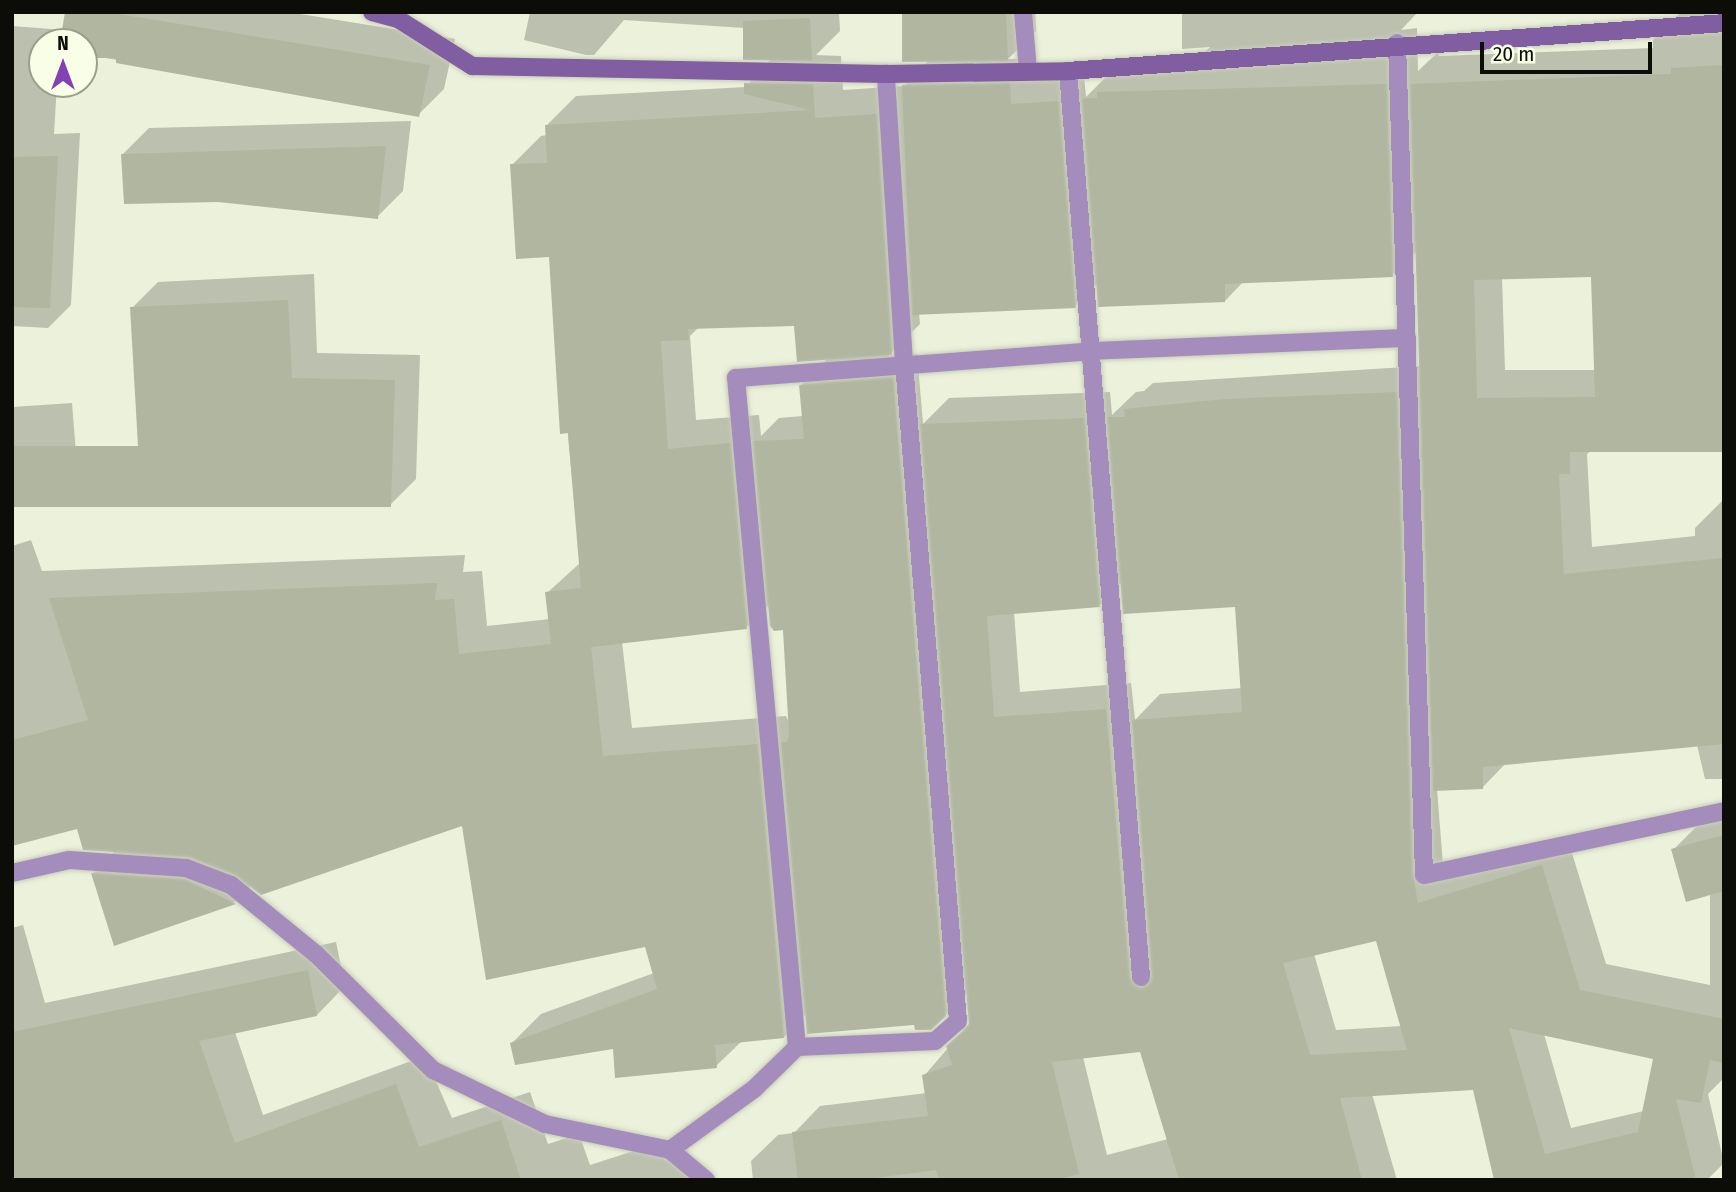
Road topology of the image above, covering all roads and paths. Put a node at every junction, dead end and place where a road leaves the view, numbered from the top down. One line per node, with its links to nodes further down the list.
1 (372, 12): 7 (street)
2 (1024, 12): 5 (street)
3 (1724, 23): 4 (street)
4 (1397, 43): 6 (street); 8 (street)
5 (1028, 70): 6 (street); 7 (street)
6 (1068, 71): 9 (street)
7 (886, 74): 10 (street)
8 (1407, 338): 9 (street); 11 (street)
9 (1091, 351): 10 (street); 13 (street)
10 (904, 363): 14 (street); 14 (street)
11 (1724, 811)
12 (12, 873): 15 (street)
13 (1141, 977)
14 (797, 1047): 15 (street)
15 (670, 1150): 16 (street)
16 (706, 1180)

